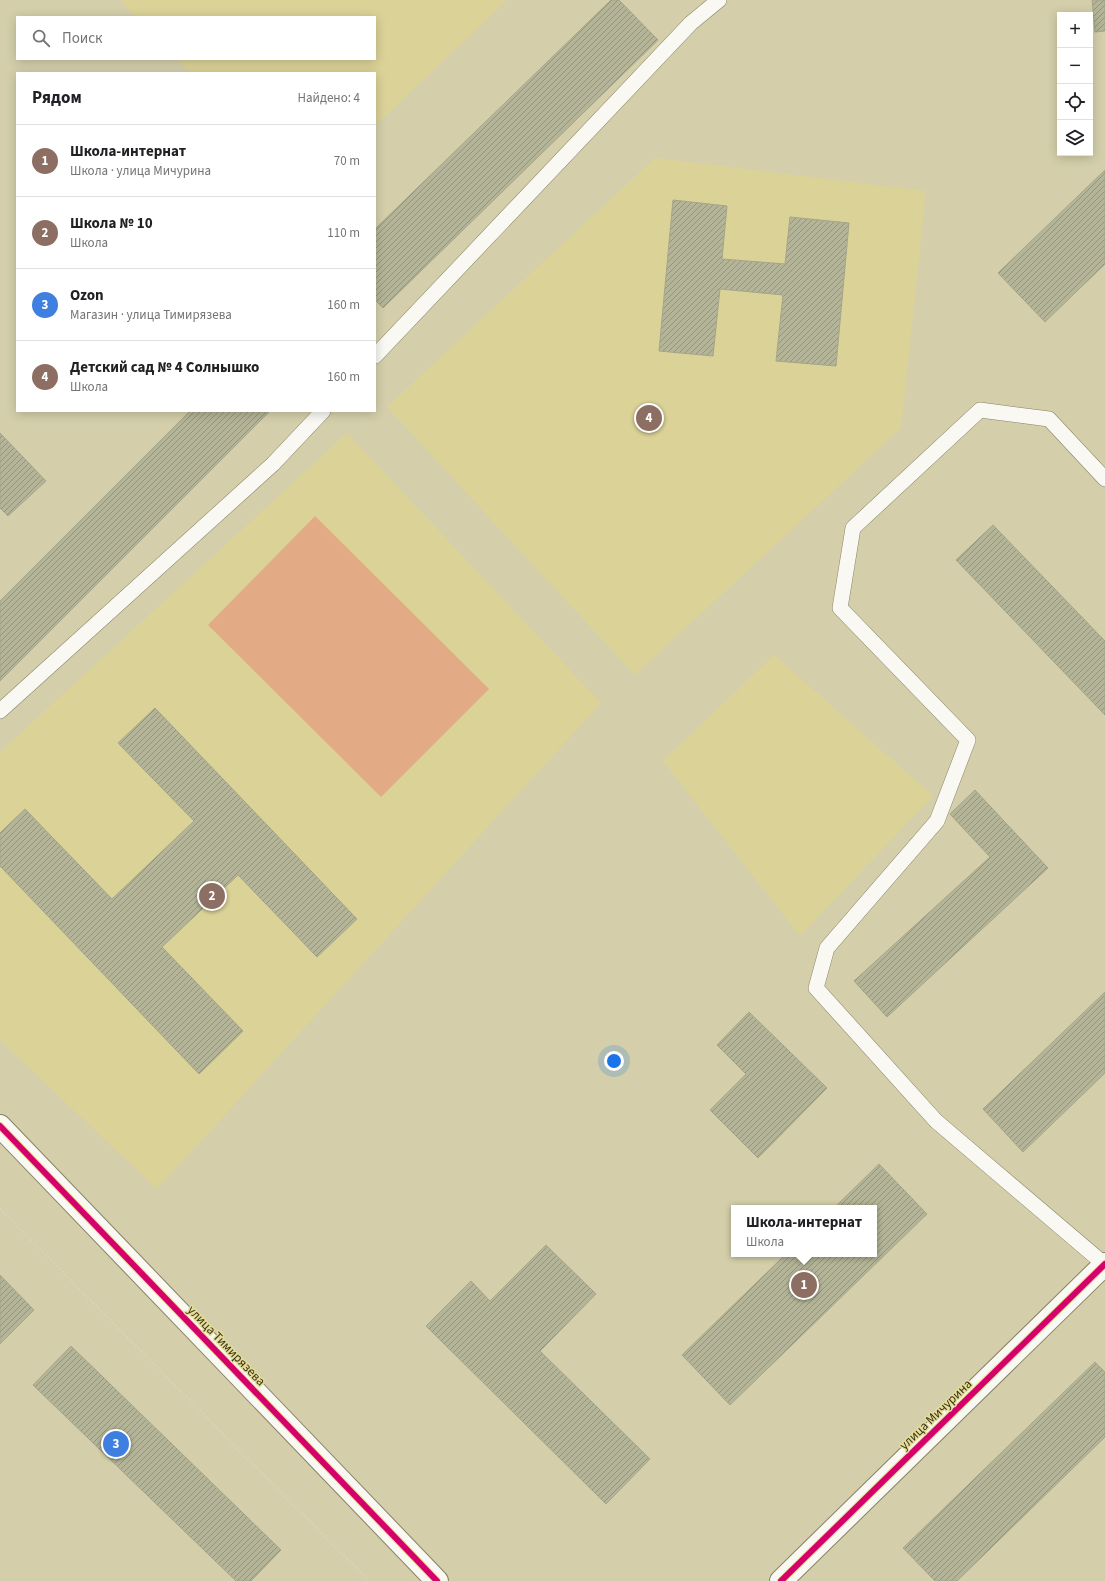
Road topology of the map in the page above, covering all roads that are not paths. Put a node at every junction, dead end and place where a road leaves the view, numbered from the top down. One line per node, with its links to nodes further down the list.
1 (719, 0): 2 (lane)
2 (376, 355)
3 (322, 412): 5 (lane)
4 (1105, 479): 7 (lane)
5 (0, 711)
6 (0, 1126): 8 (street, улица Тимирязева)
7 (1105, 1264): 9 (street, улица Мичурина)
8 (437, 1581)
9 (781, 1581)

